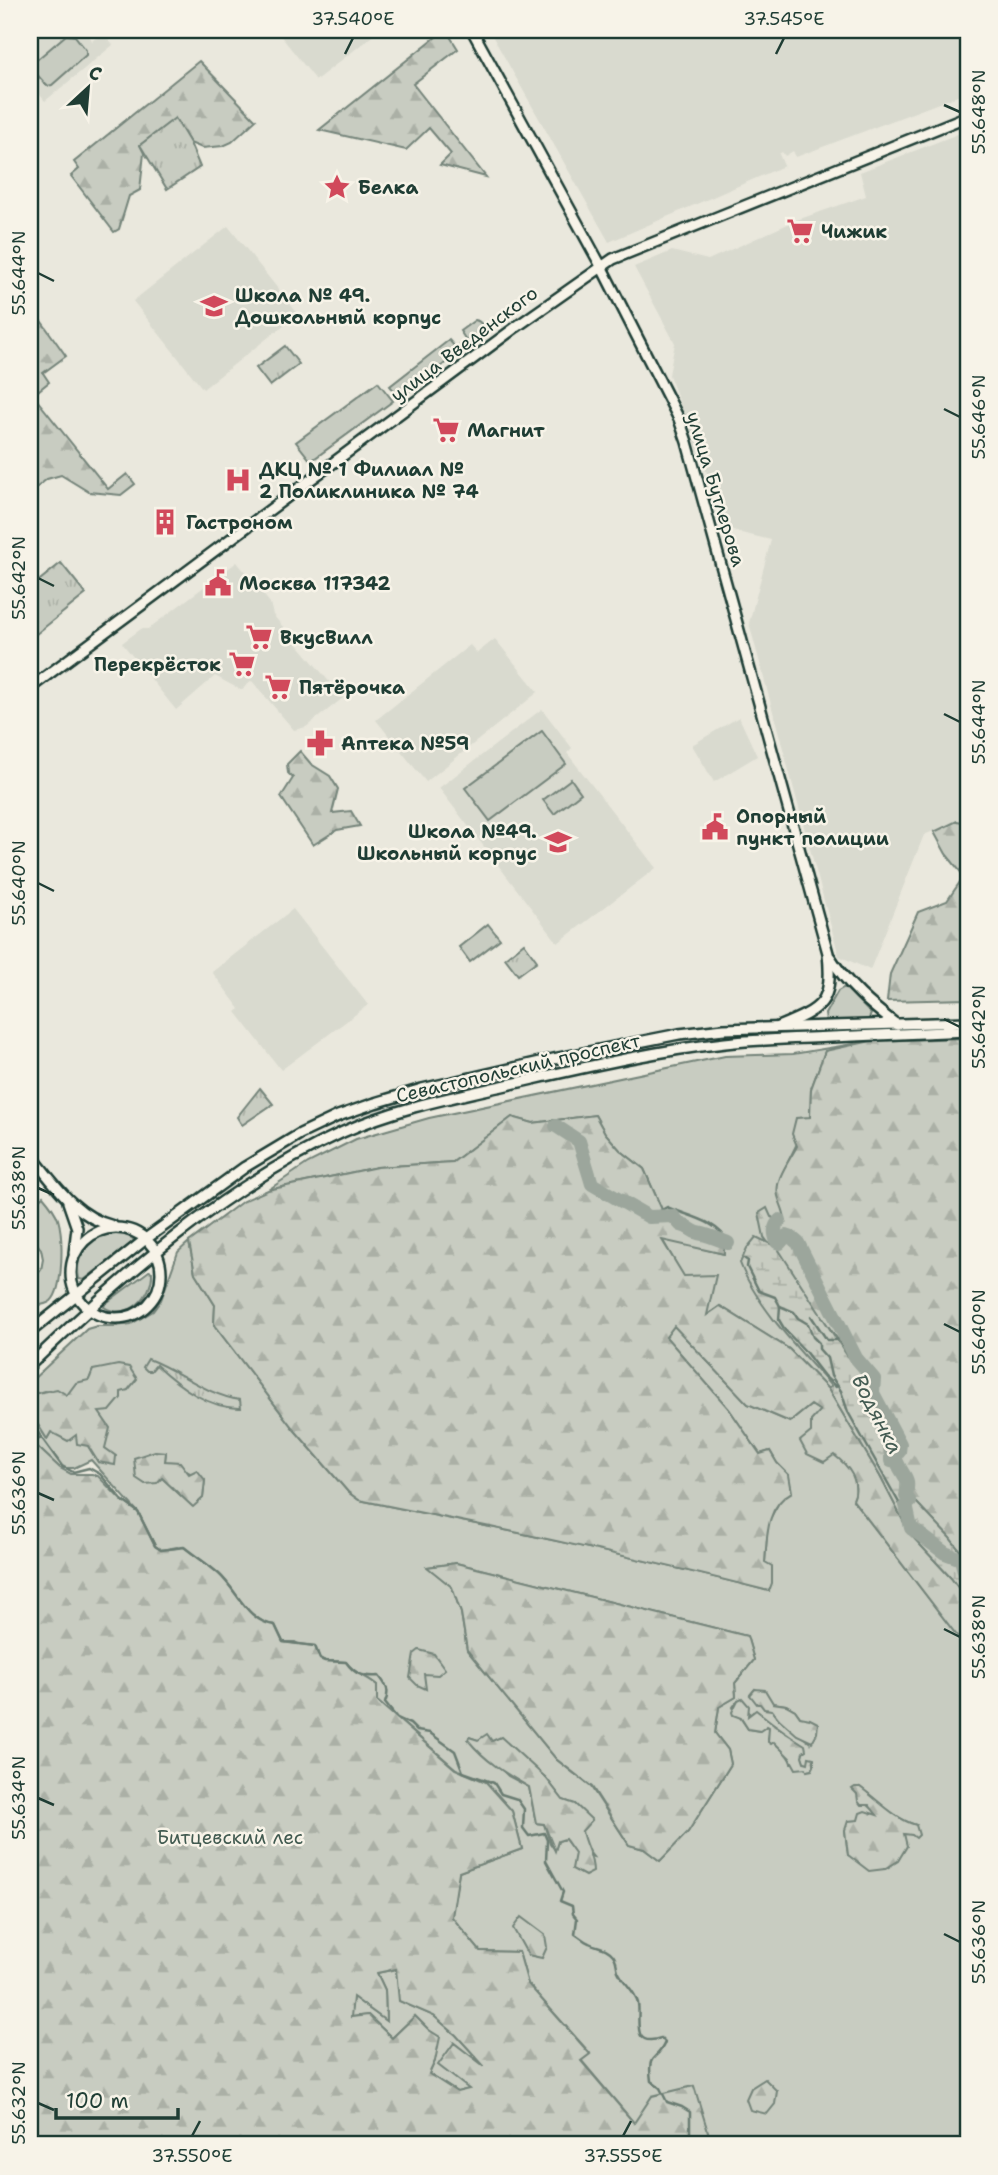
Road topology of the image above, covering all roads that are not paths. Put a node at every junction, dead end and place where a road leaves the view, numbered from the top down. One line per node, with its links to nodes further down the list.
1 (472, 30): 3 (main road, улица Бутлерова)
2 (968, 116): 3 (main road, улица Введенского)
3 (601, 266): 4 (main road, улица Введенского); 5 (main road, улица Бутлерова)
4 (30, 688)
5 (828, 953): 7 (main road, улица Бутлерова); 8 (main road, улица Бутлерова)
6 (968, 1022): 7 (main road, Севастопольский проспект)
7 (897, 1025): 8 (main road, Севастопольский проспект)
8 (778, 1027): 13 (main road, Севастопольский проспект)
9 (968, 1031): 14 (main road, Севастопольский проспект)
10 (30, 1154): 11 (main road)
11 (66, 1198): 12 (main road); 15 (main road)
12 (118, 1227): 13 (main road); 15 (main road)
13 (147, 1238): 14 (main road); 16 (main road, Севастопольский проспект)
14 (158, 1251): 17 (main road, Севастопольский проспект); 17 (main road)
15 (72, 1262): 16 (main road)
16 (76, 1294): 17 (main road); 18 (main road, Севастопольский проспект)
17 (88, 1309): 19 (main road, Севастопольский проспект)
18 (30, 1332)
19 (30, 1365)

